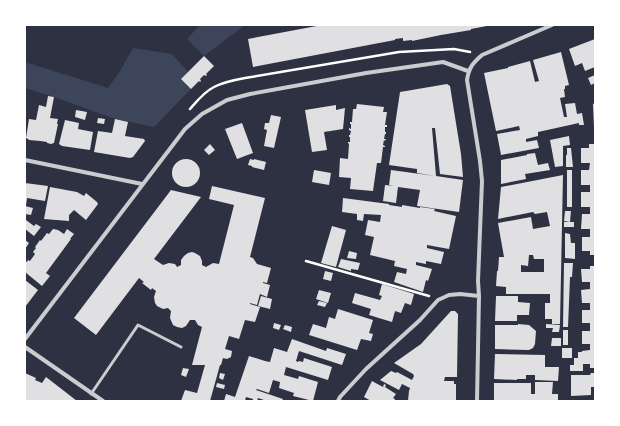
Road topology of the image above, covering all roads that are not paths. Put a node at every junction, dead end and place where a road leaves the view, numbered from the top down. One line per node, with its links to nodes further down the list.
1 (536, 25): 3 (street)
2 (552, 25): 3 (street)
3 (539, 31): 4 (street)
4 (468, 71): 6 (street); 7 (street)
5 (25, 160): 6 (street)
6 (142, 184): 8 (street)
7 (479, 296): 13 (street); 14 (street)
8 (25, 340)
9 (181, 346): 11 (lane)
10 (25, 347): 11 (street)
11 (91, 394): 12 (street)
12 (103, 401)
13 (338, 401)
14 (476, 401)

